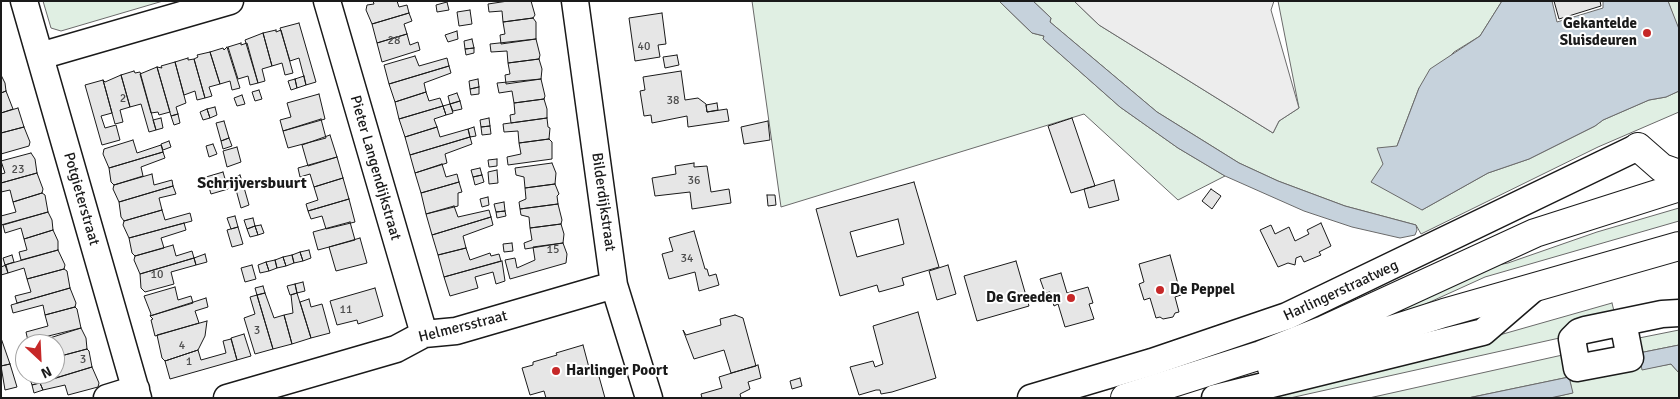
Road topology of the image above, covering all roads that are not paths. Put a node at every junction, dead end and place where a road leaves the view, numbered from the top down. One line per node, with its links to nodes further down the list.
1 (24, 1): 5 (street, Potgieterstraat)
2 (230, 1): 5 (street)
3 (327, 1): 14 (street, Pieter Langendijkstraat)
4 (575, 1): 10 (street, Bilderdijkstraat)
5 (40, 56): 15 (street, Potgieterstraat)
6 (1638, 148): 7 (main road); 19 (street, Harlingerstraatweg)
7 (1679, 174)
8 (1679, 188): 20 (main road, Harlingerstraatweg)
9 (1679, 246): 11 (main road)
10 (614, 285): 14 (street, Helmersstraat); 18 (street, Bilderdijkstraat)
11 (1534, 288): 21 (main road); 22 (street)
12 (1679, 313): 13 (street)
13 (1624, 322): 13 (street)
14 (424, 334): 17 (street, Helmersstraat)
15 (137, 394): 16 (street)
16 (107, 398)
17 (228, 398)
18 (649, 398)
19 (1031, 398)
20 (1125, 398)
21 (1170, 398)
22 (1215, 398)

